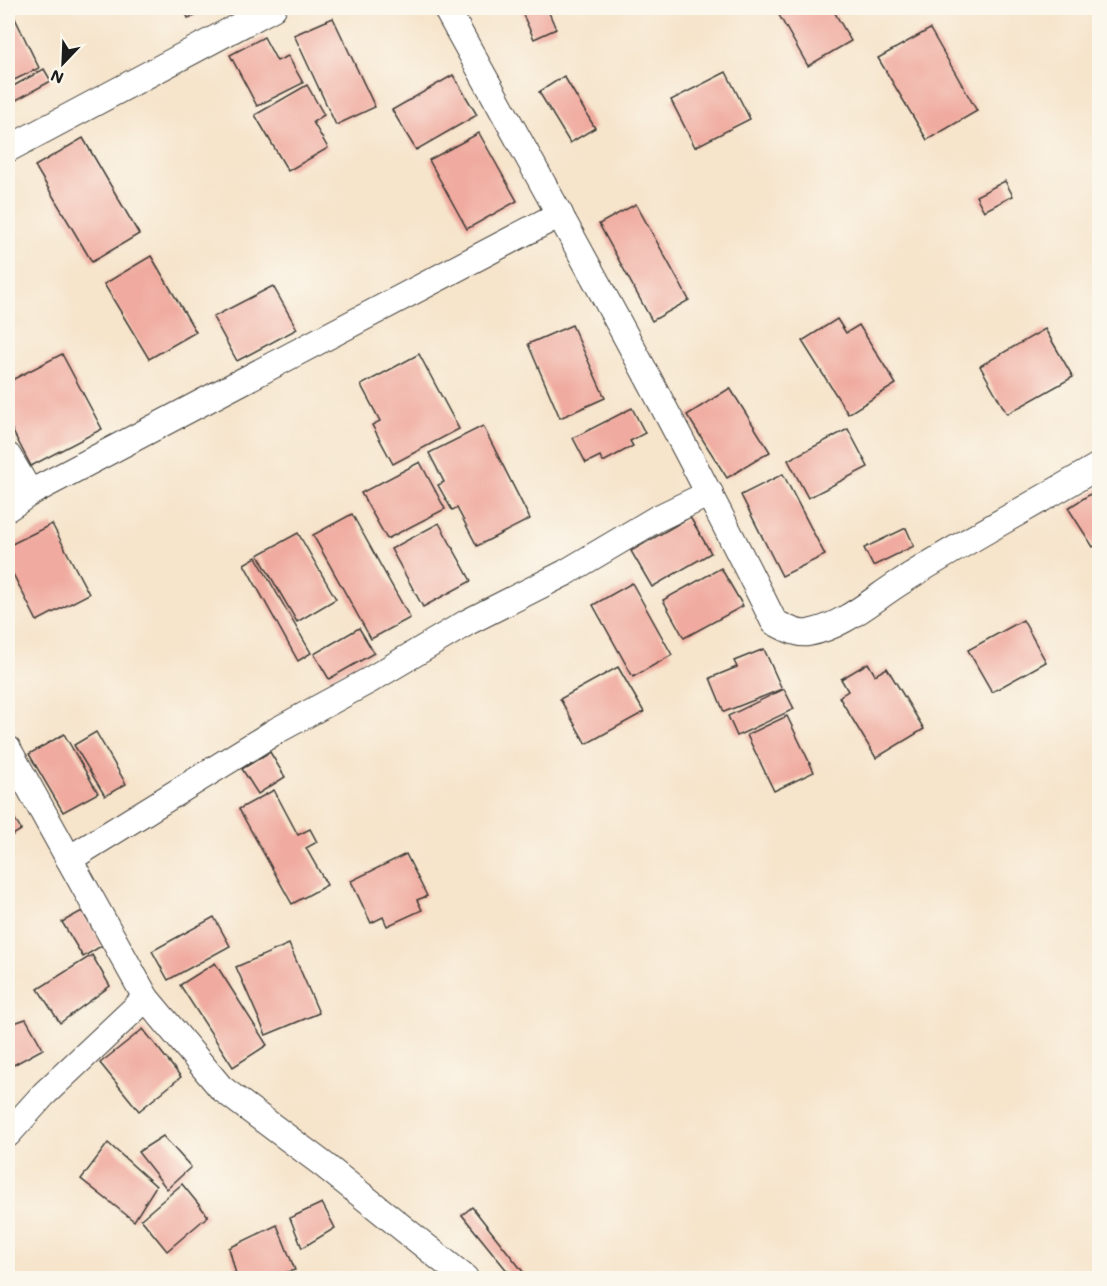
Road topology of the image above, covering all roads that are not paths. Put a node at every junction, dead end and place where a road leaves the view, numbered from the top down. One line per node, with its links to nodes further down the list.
1 (273, 8): 3 (street)
2 (446, 8): 4 (street)
3 (8, 149)
4 (560, 214): 7 (street); 8 (street)
5 (8, 456): 7 (street)
6 (1100, 465): 8 (street)
7 (30, 493): 9 (street)
8 (710, 493): 11 (street)
9 (8, 508)
10 (8, 749): 11 (street)
11 (69, 859): 12 (street)
12 (146, 998): 13 (street); 14 (street)
13 (8, 1134)
14 (465, 1278)

